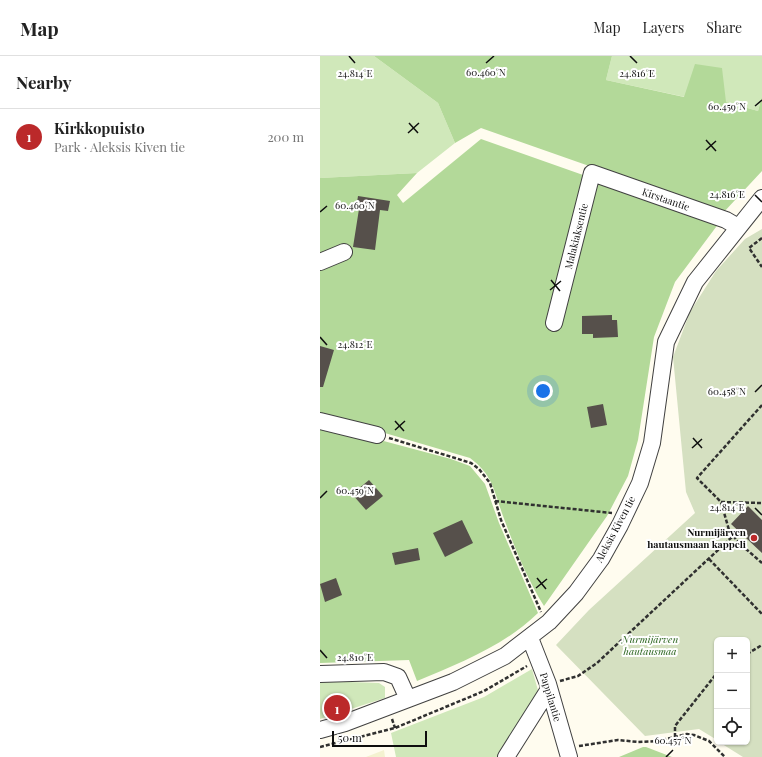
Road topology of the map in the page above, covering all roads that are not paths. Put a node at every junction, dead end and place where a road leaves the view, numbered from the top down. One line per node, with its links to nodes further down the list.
1 (592, 173): 3 (street, Kirstaantie); 6 (street, Malakiaksentie)
2 (762, 198): 3 (street, Aleksis Kiven tie)
3 (738, 227): 9 (street, Aleksis Kiven tie)
4 (344, 252): 5 (street)
5 (320, 262)
6 (554, 323)
7 (320, 421): 8 (street)
8 (377, 435)
9 (530, 638): 11 (street, Pappilantie); 12 (street, Aleksis Kiven tie)
10 (320, 674): 12 (street)
11 (548, 686): 14 (street, Pappilantie); 15 (street)
12 (408, 699): 13 (street, Aleksis Kiven tie)
13 (320, 730)
14 (568, 752)
15 (506, 757)

